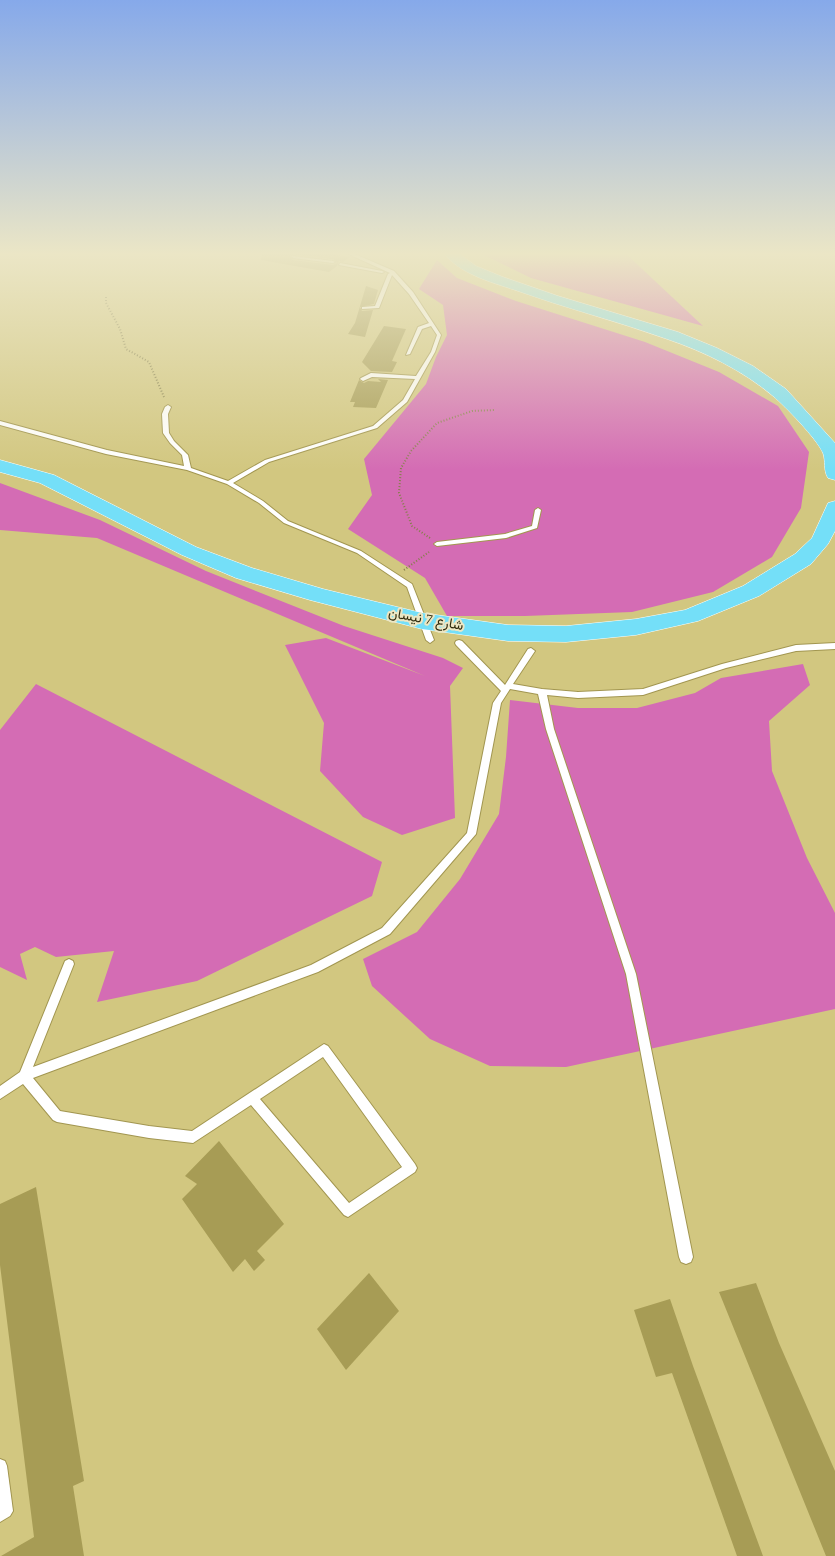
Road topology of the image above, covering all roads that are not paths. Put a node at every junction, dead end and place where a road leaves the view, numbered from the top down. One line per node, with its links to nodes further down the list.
1 (432, 324): 6 (lane)
2 (430, 325): 5 (lane)
3 (637, 325): 13 (main road)
4 (653, 325): 10 (main road)
5 (408, 354)
6 (418, 378): 7 (lane); 15 (lane)
7 (364, 379)
8 (168, 407): 12 (lane)
9 (0, 423): 12 (lane)
10 (835, 439)
11 (0, 466): 20 (main road, شارع 7 نيسان)
12 (188, 468): 15 (lane)
13 (835, 474)
14 (0, 476): 20 (main road, شارع 7 نيسان)
15 (228, 483): 20 (lane)
16 (835, 507): 20 (main road, شارع 7 نيسان)
17 (538, 510): 18 (lane)
18 (438, 544)
19 (835, 548): 23 (main road, شارع 7 نيسان)
20 (426, 630): 21 (main road, شارع 7 نيسان)
21 (459, 643): 23 (main road, شارع 7 نيسان); 24 (lane)
22 (835, 646): 25 (lane)
23 (531, 651): 24 (lane)
24 (507, 688): 25 (lane); 27 (lane)
25 (542, 692): 30 (lane)
26 (69, 964): 27 (lane)
27 (24, 1076): 28 (lane); 29 (lane)
28 (0, 1093)
29 (252, 1098): 29 (lane)
30 (686, 1257)
31 (0, 1466): 32 (lane)
32 (0, 1514)

